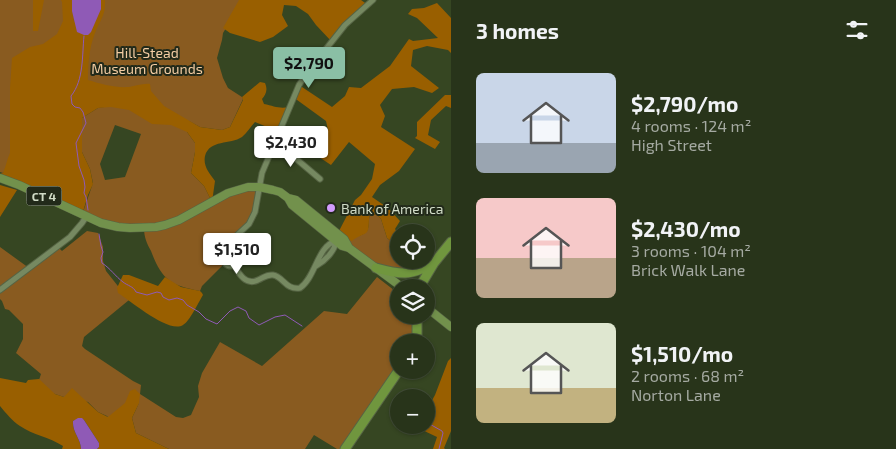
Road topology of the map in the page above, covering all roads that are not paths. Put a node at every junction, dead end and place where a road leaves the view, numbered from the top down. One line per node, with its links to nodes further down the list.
1 (373, 0): 2 (street)
2 (275, 141): 4 (street); 5 (street)
3 (0, 178): 7 (main road, CT 4)
4 (320, 179)
5 (258, 187): 6 (main road, CT 4); 7 (main road, CT 4); 11 (street)
6 (288, 198): 8 (main road, CT 4); 10 (main road, CT 4)
7 (86, 217): 17 (street)
8 (336, 241): 10 (main road, CT 4); 13 (street)
9 (451, 242): 12 (highway)
10 (349, 248): 14 (main road, CT 4)
11 (231, 250): 13 (street); 13 (street)
12 (435, 262)
13 (234, 265)
14 (376, 268): 15 (highway); 16 (main road, CT 4)
15 (422, 269)
16 (391, 279)
17 (0, 290)
18 (435, 314): 19 (main road)
19 (451, 327)
20 (393, 379): 21 (highway)
21 (346, 449)

